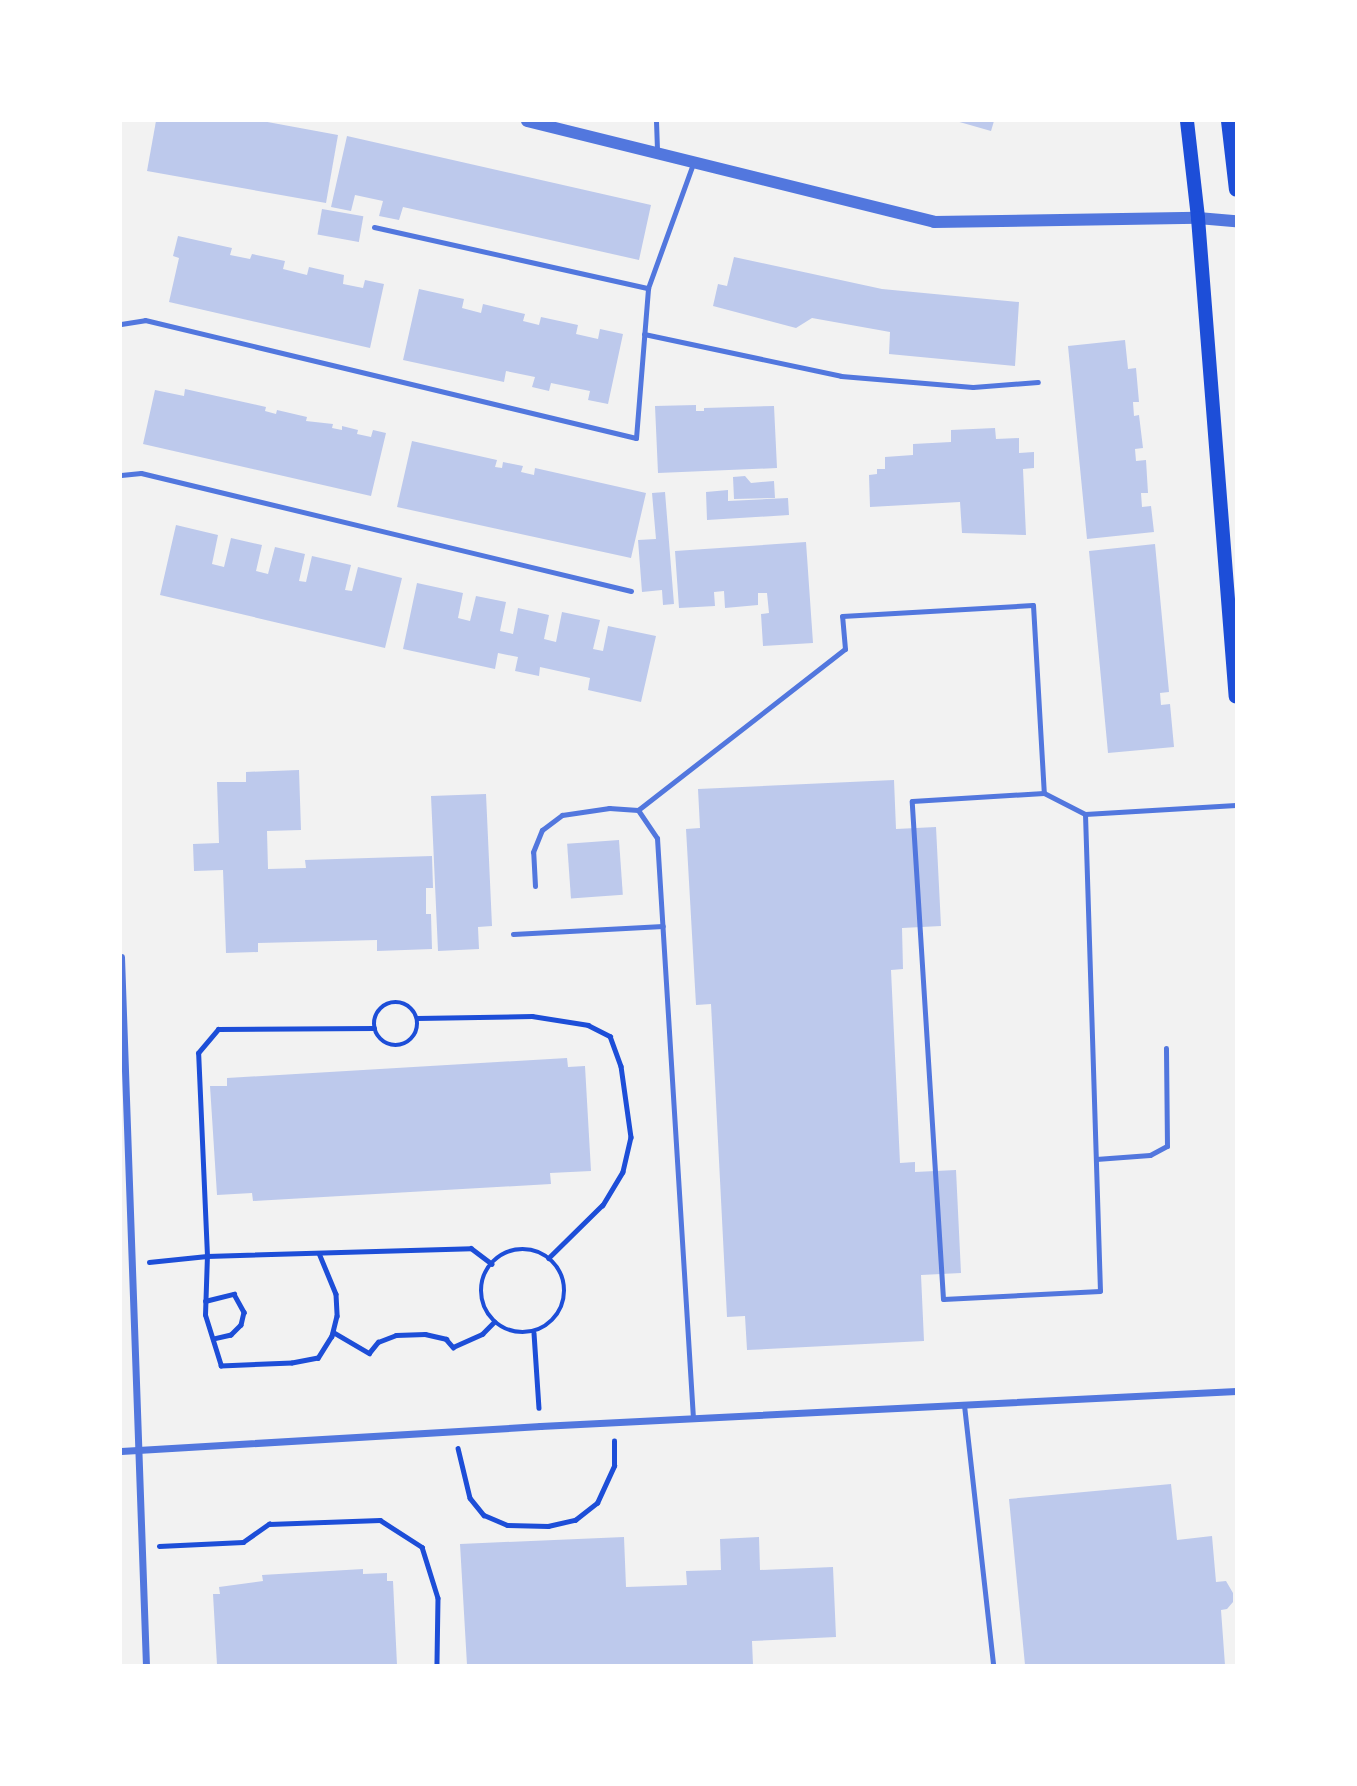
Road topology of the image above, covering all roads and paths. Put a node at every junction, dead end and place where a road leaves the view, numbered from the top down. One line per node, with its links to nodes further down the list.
1 (527, 121): 5 (street)
2 (656, 121): 5 (lane)
3 (1186, 121): 8 (main road)
4 (1228, 121): 7 (main road)
5 (657, 151): 6 (street)
6 (694, 161): 8 (street); 11 (lane)
7 (1236, 190)
8 (1198, 218): 9 (street); 17 (main road)
9 (1236, 221)
10 (374, 227): 11 (lane)
11 (648, 288): 13 (lane)
12 (121, 324): 13 (lane)
13 (644, 334): 14 (lane)
14 (1038, 382)
15 (121, 475): 16 (lane)
16 (631, 591)
17 (1236, 696)
18 (1044, 793): 20 (lane); 21 (lane); 29 (lane)
19 (1236, 805): 21 (lane)
20 (638, 810): 22 (lane); 23 (lane)
21 (1085, 814): 29 (lane)
22 (535, 886)
23 (663, 926): 24 (lane); 42 (lane)
24 (513, 934)
25 (121, 957): 33 (street)
26 (417, 1018): 27 (path); 27 (path); 32 (path)
27 (374, 1028): 31 (path)
28 (1166, 1048): 29 (lane)
29 (1096, 1159)
30 (319, 1253): 31 (path); 34 (path); 37 (path)
31 (207, 1256): 33 (path); 35 (path)
32 (550, 1258): 34 (path); 38 (path)
33 (131, 1263): 47 (street)
34 (492, 1264): 36 (path)
35 (205, 1301): 39 (path); 39 (path)
36 (494, 1322): 37 (path); 38 (path)
37 (333, 1332): 39 (path)
38 (534, 1332): 44 (path)
39 (213, 1339)
40 (1236, 1391): 41 (street)
41 (964, 1405): 42 (street); 51 (lane)
42 (693, 1418): 43 (street)
43 (614, 1422): 44 (street); 45 (path)
44 (540, 1426): 45 (street)
45 (454, 1432): 47 (street)
46 (121, 1451): 47 (street)
47 (136, 1451): 48 (street)
48 (141, 1547): 49 (street); 50 (path)
49 (146, 1665)
50 (438, 1665)
51 (993, 1665)

